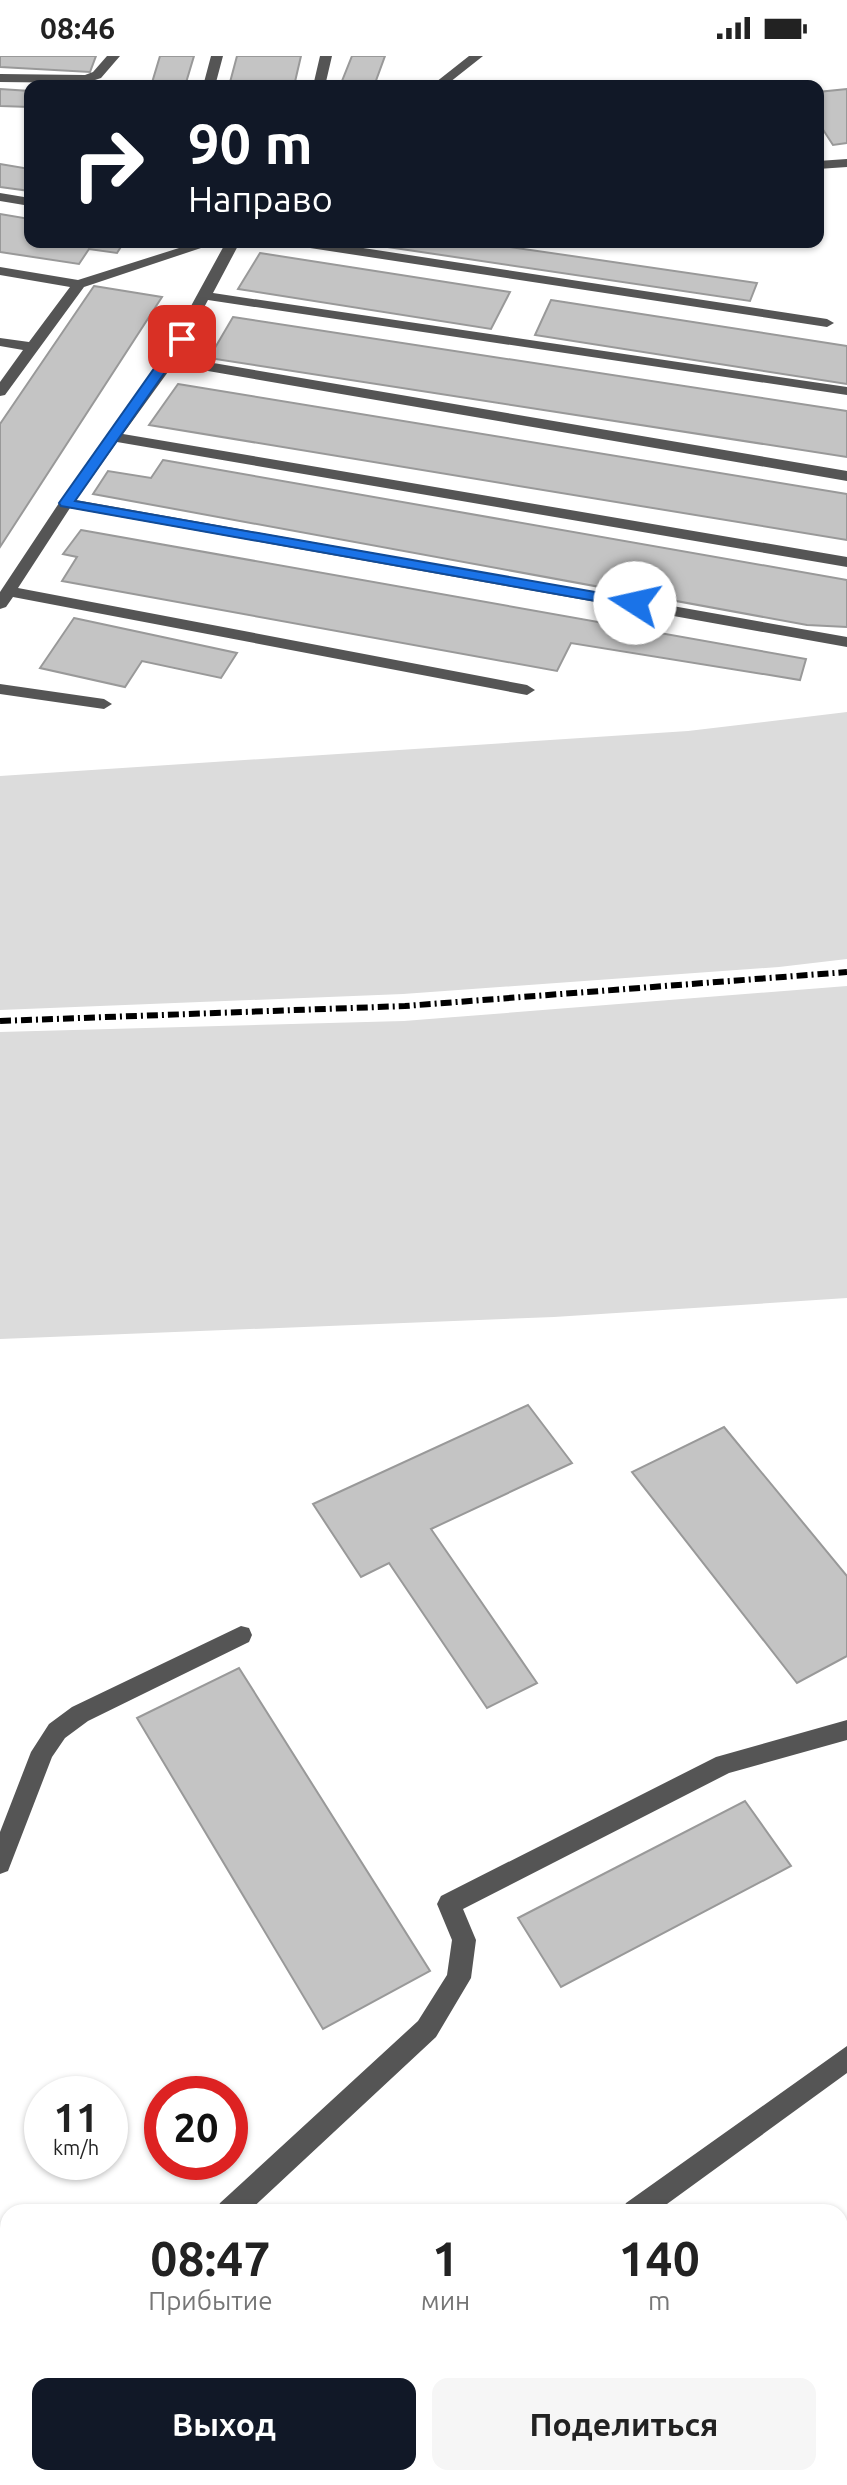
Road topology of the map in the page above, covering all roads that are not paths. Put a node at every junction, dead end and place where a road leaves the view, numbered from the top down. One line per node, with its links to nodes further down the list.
1 (114, 56): 5 (street)
2 (217, 56): 6 (street)
3 (326, 56): 7 (street)
4 (477, 56): 8 (street)
5 (0, 78)
6 (211, 80)
7 (320, 80)
8 (445, 80)
9 (847, 163): 10 (street)
10 (824, 165)
11 (0, 197): 12 (street)
12 (24, 201)
13 (193, 248): 17 (street)
14 (230, 248): 18 (street)
15 (336, 248): 19 (street)
16 (0, 271): 17 (street)
17 (79, 284): 21 (street)
18 (207, 296): 22 (street); 23 (street)
19 (827, 323)
20 (0, 342): 21 (street)
21 (32, 347): 24 (street)
22 (169, 360): 25 (street); 26 (street)
23 (847, 391)
24 (0, 392)
25 (112, 437): 27 (street); 28 (street)
26 (847, 476)
27 (66, 503): 29 (street); 30 (street)
28 (847, 562)
29 (4, 597): 32 (street)
30 (847, 642)
31 (0, 689): 33 (street)
32 (527, 690)
33 (104, 704)
34 (241, 1635): 36 (street)
35 (847, 1730): 38 (street)
36 (0, 1863)
37 (847, 2058): 39 (street)
38 (238, 2204)
39 (646, 2204)

